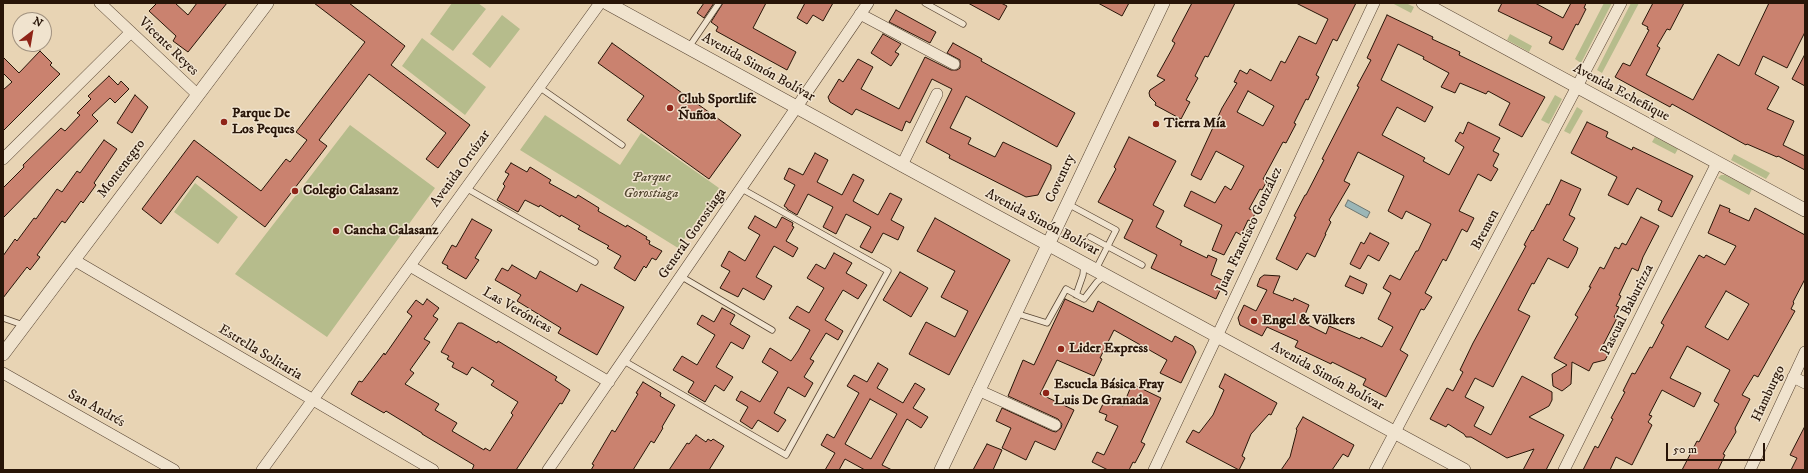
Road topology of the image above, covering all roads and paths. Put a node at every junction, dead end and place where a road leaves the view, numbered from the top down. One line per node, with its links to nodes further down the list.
1 (100, 3): 14 (street, Vicente Reyes)
2 (267, 3): 20 (street, Montenegro)
3 (600, 3): 17 (street, Avenida Ortúzar)
4 (607, 3): 15 (street, Avenida Simón Bolívar)
5 (719, 3): 15 (lane)
6 (868, 3): 12 (street, General Gorostiaga)
7 (925, 3): 13 (lane)
8 (1162, 3): 28 (street, Coventry)
9 (1374, 3): 45 (street, Juan Francisco González)
10 (1423, 3): 18 (street, Avenida Echeñique)
11 (1621, 3): 18 (street, Bremen)
12 (860, 14): 16 (street); 21 (street, General Gorostiaga)
13 (963, 24)
14 (131, 32): 20 (street, Vicente Reyes); 23 (street)
15 (689, 48): 21 (street, Avenida Simón Bolívar)
16 (954, 64)
17 (539, 87): 22 (lane); 26 (street, Avenida Ortúzar)
18 (1577, 88): 24 (street, Avenida Echeñique); 56 (street, Bremen)
19 (937, 94): 25 (street)
20 (198, 95): 33 (street, Montenegro)
21 (797, 108): 25 (street, Avenida Simón Bolívar); 27 (street, General Gorostiaga)
22 (622, 145)
23 (3, 159)
24 (1718, 163): 29 (street, Avenida Echeñique); 65 (street, Pascual Baburizza)
25 (902, 165): 31 (street, Avenida Simón Bolívar)
26 (466, 188): 34 (lane); 37 (street, Avenida Ortúzar)
27 (742, 189): 39 (street, General Gorostiaga); 48 (lane)
28 (1067, 203): 31 (street, Coventry); 32 (lane)
29 (1805, 210)
30 (1090, 237): 32 (lane)
31 (1048, 244): 35 (street, Avenida Simón Bolívar); 41 (street, Coventry)
32 (1108, 246): 36 (lane); 38 (lane)
33 (74, 260): 43 (street, Montenegro); 54 (street, Estrella Solitaria)
34 (595, 262)
35 (1084, 263): 38 (street, Avenida Simón Bolívar); 40 (lane)
36 (1142, 264)
37 (410, 266): 51 (street, Las Verónicas); 54 (street, Avenida Ortúzar)
38 (1101, 272): 40 (lane); 45 (street, Avenida Simón Bolívar)
39 (682, 277): 44 (lane); 48 (street, General Gorostiaga)
40 (1076, 295): 41 (lane)
41 (1015, 313): 53 (street, Coventry)
42 (3, 318): 43 (lane)
43 (24, 326): 47 (street, Montenegro)
44 (772, 330)
45 (1217, 336): 56 (street, Avenida Simón Bolívar); 62 (street, Juan Francisco González)
46 (1805, 352): 50 (street, Hamburgo)
47 (3, 354)
48 (624, 361): 51 (street, General Gorostiaga)
49 (3, 373): 57 (street, San Andrés)
50 (1794, 377): 52 (street); 66 (street, Hamburgo)
51 (609, 382): 60 (street, General Gorostiaga)
52 (1805, 383)
53 (978, 390): 55 (street); 61 (street, Coventry)
54 (312, 400): 58 (street, Avenida Ortúzar); 59 (street, Estrella Solitaria)
55 (1055, 425)
56 (1395, 432): 63 (street, Bremen); 64 (street, Avenida Simón Bolívar)
57 (174, 470)
58 (262, 470)
59 (433, 470)
60 (548, 470)
61 (941, 470)
62 (1154, 470)
63 (1375, 470)
64 (1464, 470)
65 (1564, 470)
66 (1750, 470)

